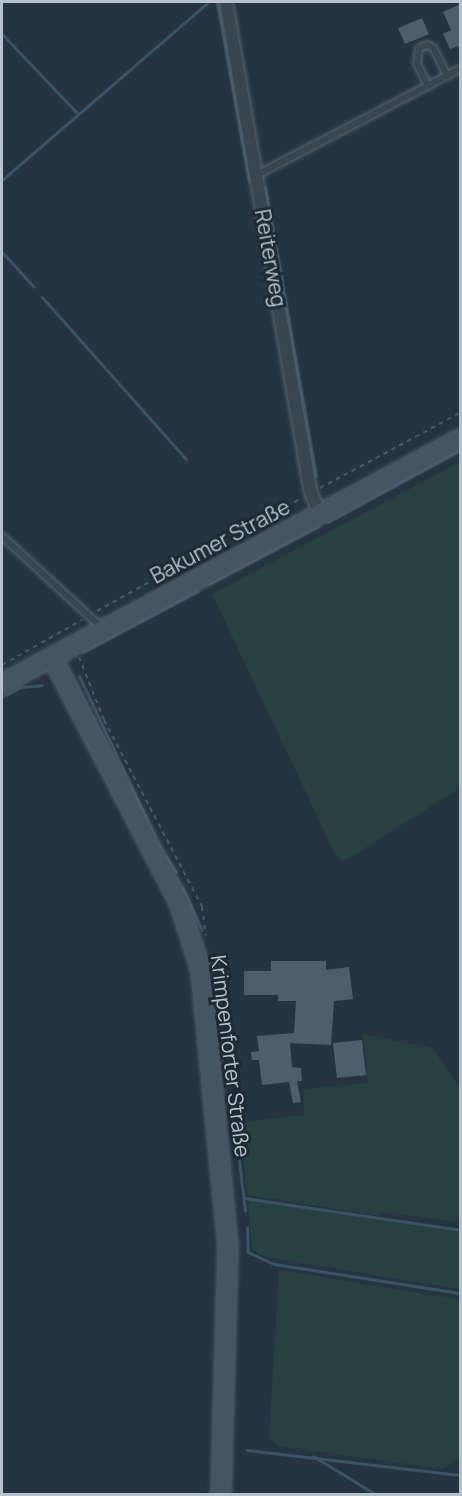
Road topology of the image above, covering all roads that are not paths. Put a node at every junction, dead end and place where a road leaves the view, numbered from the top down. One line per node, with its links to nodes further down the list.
1 (226, 2): 5 (street, Reiterweg)
2 (460, 69): 3 (lane)
3 (447, 76): 4 (lane); 4 (lane)
4 (428, 86): 5 (lane)
5 (256, 175): 7 (street, Reiterweg)
6 (460, 439): 7 (street, Bakumer Straße)
7 (320, 514): 9 (street, Bakumer Straße)
8 (2, 536): 9 (lane)
9 (104, 629): 10 (street, Bakumer Straße)
10 (52, 657): 11 (street, Bakumer Straße); 12 (street, Krimpenforter Straße)
11 (2, 684)
12 (221, 1494)

